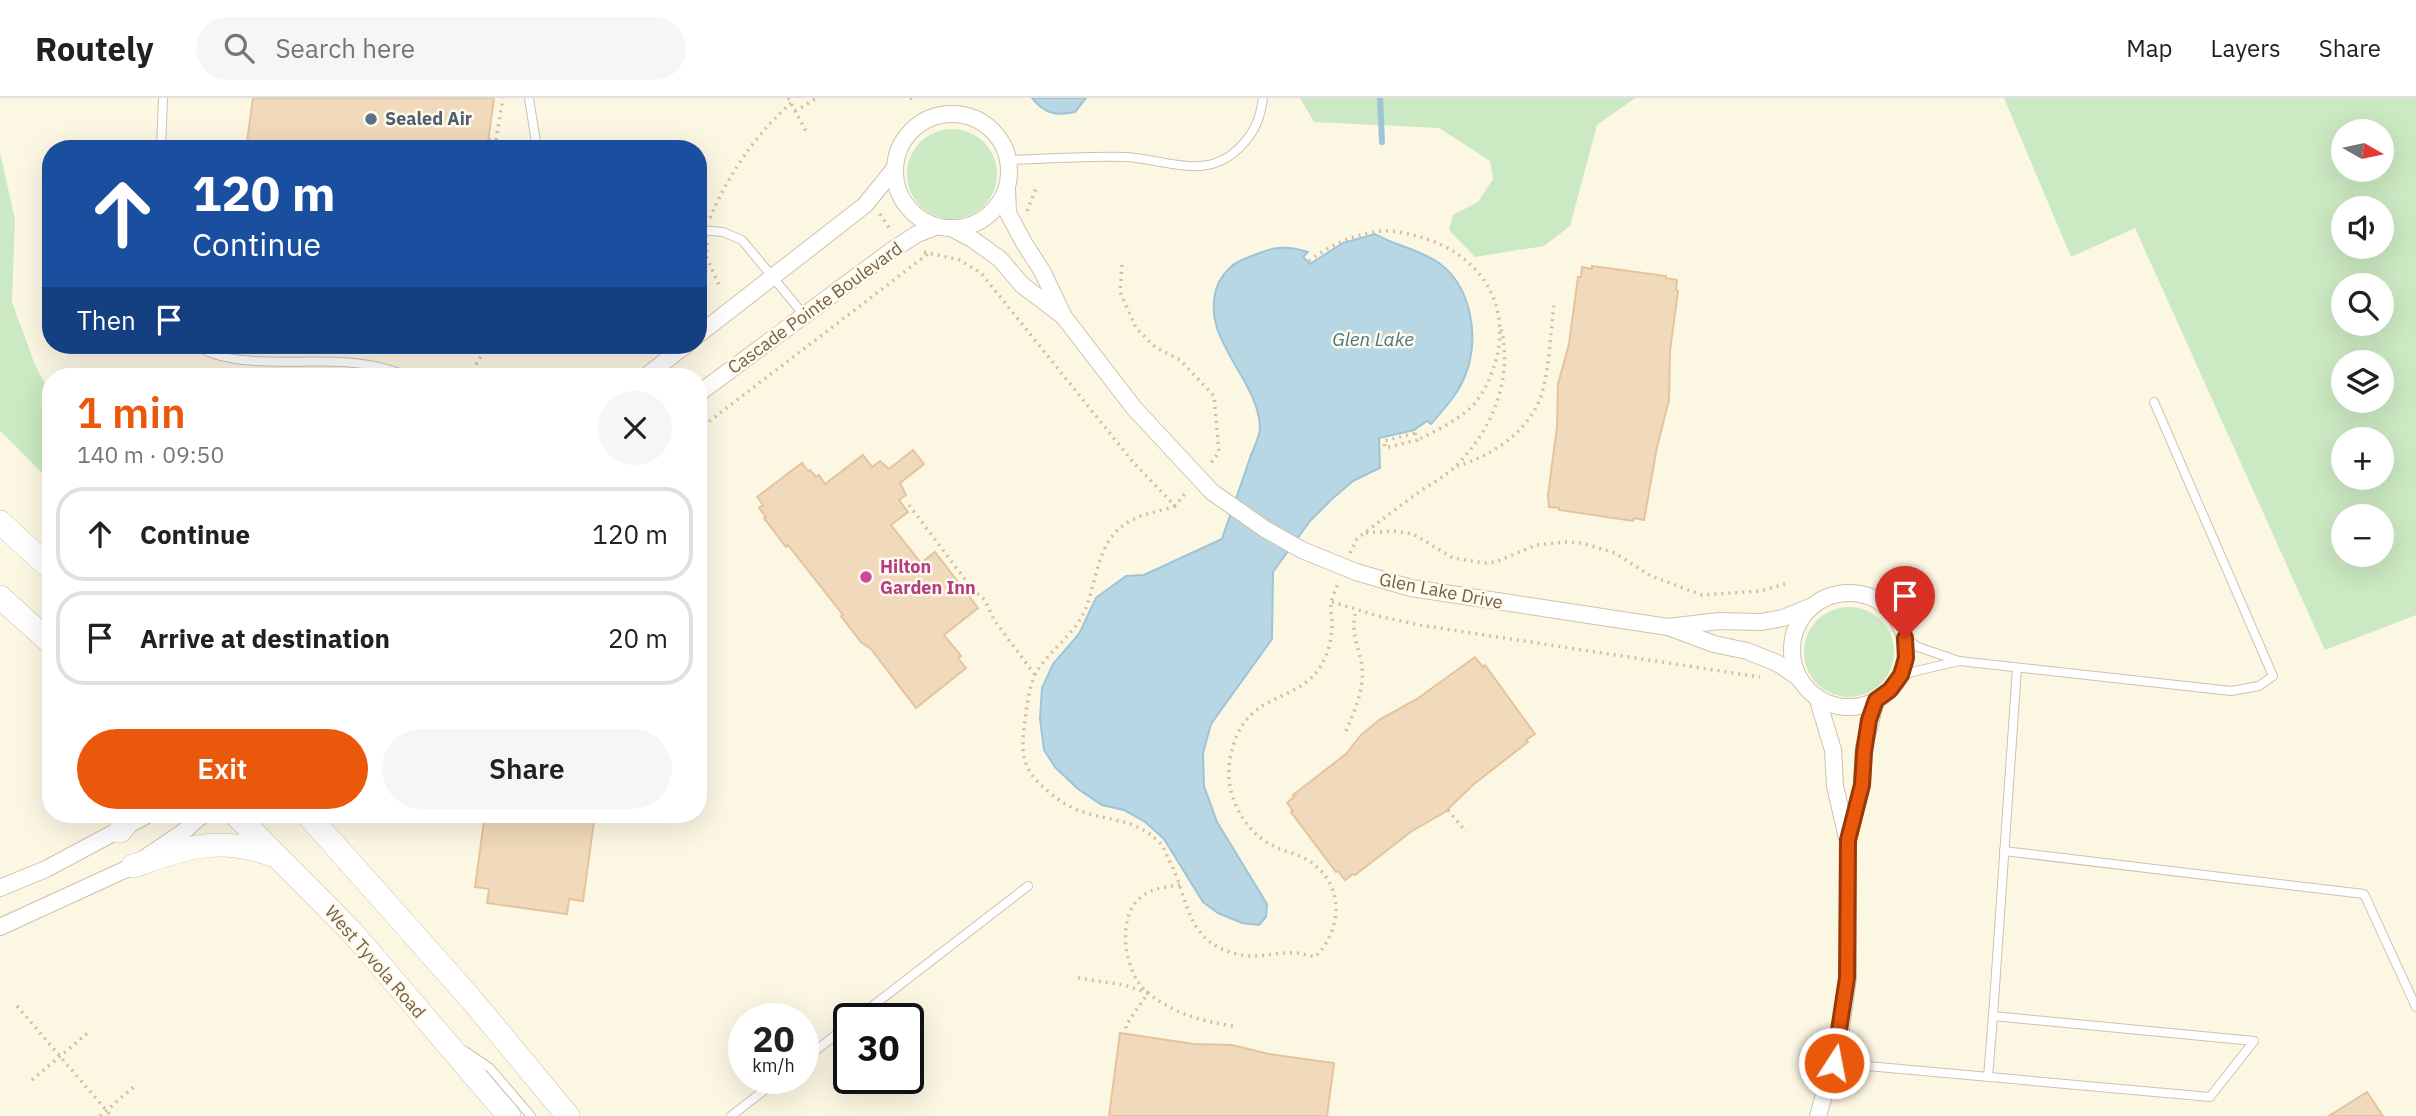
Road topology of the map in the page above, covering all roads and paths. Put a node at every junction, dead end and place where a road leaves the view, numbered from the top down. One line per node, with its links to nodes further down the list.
1 (163, 98): 10 (lane)
2 (503, 98): 9 (path)
3 (529, 98): 11 (lane)
4 (817, 98): 7 (path)
5 (1263, 98): 12 (lane)
6 (789, 101): 7 (path); 17 (path)
7 (795, 111): 8 (path)
8 (806, 131)
9 (489, 139)
10 (161, 140)
11 (536, 140)
12 (1008, 160): 13 (street); 14 (street)
13 (895, 168): 15 (street); 22 (street)
14 (1007, 188): 16 (street); 26 (street, Glen Lake Drive)
15 (935, 227): 16 (street); 25 (street, Cascade Pointe Boulevard)
16 (953, 229): 26 (street, Glen Lake Drive)
17 (708, 230): 18 (path); 22 (lane)
18 (707, 243)
19 (929, 253): 35 (path)
20 (707, 258): 23 (path)
21 (1309, 261): 28 (path)
22 (774, 276): 25 (lane); 27 (street)
23 (719, 285)
24 (1554, 305): 37 (path)
25 (804, 315): 33 (street, Cascade Pointe Boulevard)
26 (1064, 317): 43 (street, Glen Lake Drive)
27 (707, 328)
28 (1501, 328): 36 (path); 37 (path)
29 (215, 354): 31 (lane)
30 (674, 354): 32 (street)
31 (385, 368)
32 (656, 368)
33 (707, 387)
34 (2154, 402): 53 (lane)
35 (707, 423)
36 (1417, 440): 36 (path)
37 (1455, 467): 41 (path)
38 (909, 505): 54 (path)
39 (1175, 506): 54 (path)
40 (0, 522): 42 (main road)
41 (1364, 533): 43 (path); 44 (path)
42 (42, 561)
43 (1342, 568): 46 (path); 49 (street, Glen Lake Drive)
44 (1785, 584)
45 (0, 597): 50 (main road)
46 (1332, 601): 48 (path); 71 (path)
47 (1810, 607): 49 (street, Glen Lake Drive); 51 (street); 56 (street)
48 (1356, 610): 55 (path); 60 (path)
49 (1668, 627): 56 (street, Glen Lake Drive)
50 (42, 635)
51 (1905, 638): 52 (lane); 57 (street)
52 (1959, 662): 53 (lane); 57 (lane)
53 (2017, 668): 68 (lane)
54 (1035, 675): 71 (path)
55 (1760, 677)
56 (1798, 677): 58 (street)
57 (1898, 678): 59 (street)
58 (1817, 697): 59 (street); 67 (street)
59 (1876, 700): 67 (street)
60 (1346, 731)
61 (1448, 810): 66 (path)
62 (125, 823): 73 (street)
63 (194, 823): 70 (street)
64 (244, 823): 69 (main road, West Tyvola Road)
65 (321, 823): 98 (main road)
66 (1466, 832)
67 (1848, 840): 88 (street)
68 (2004, 851): 79 (lane); 80 (lane)
69 (279, 858): 70 (main road); 82 (main road, West Tyvola Road)
70 (133, 866): 74 (street)
71 (1180, 885): 76 (path)
72 (1028, 886): 77 (lane)
73 (0, 888)
74 (0, 928)
75 (1078, 978): 76 (path)
76 (1148, 993): 81 (path); 84 (path)
77 (876, 1003)
78 (17, 1006): 87 (path)
79 (2416, 1007)
80 (1993, 1016): 89 (lane); 89 (lane)
81 (1233, 1026)
82 (434, 1029): 96 (main road, West Tyvola Road); 97 (lane)
83 (90, 1031): 87 (path)
84 (1126, 1034)
85 (833, 1037): 86 (lane)
86 (819, 1048)
87 (60, 1056): 90 (path); 93 (path)
88 (1834, 1063): 89 (lane); 100 (street)
89 (1988, 1077)
90 (32, 1080)
91 (136, 1085): 93 (path)
92 (759, 1094): 99 (lane)
93 (107, 1110): 94 (path); 95 (path)
94 (100, 1116)
95 (111, 1116)
96 (509, 1116)
97 (531, 1116)
98 (568, 1116)
99 (731, 1116)
100 (1818, 1116)

